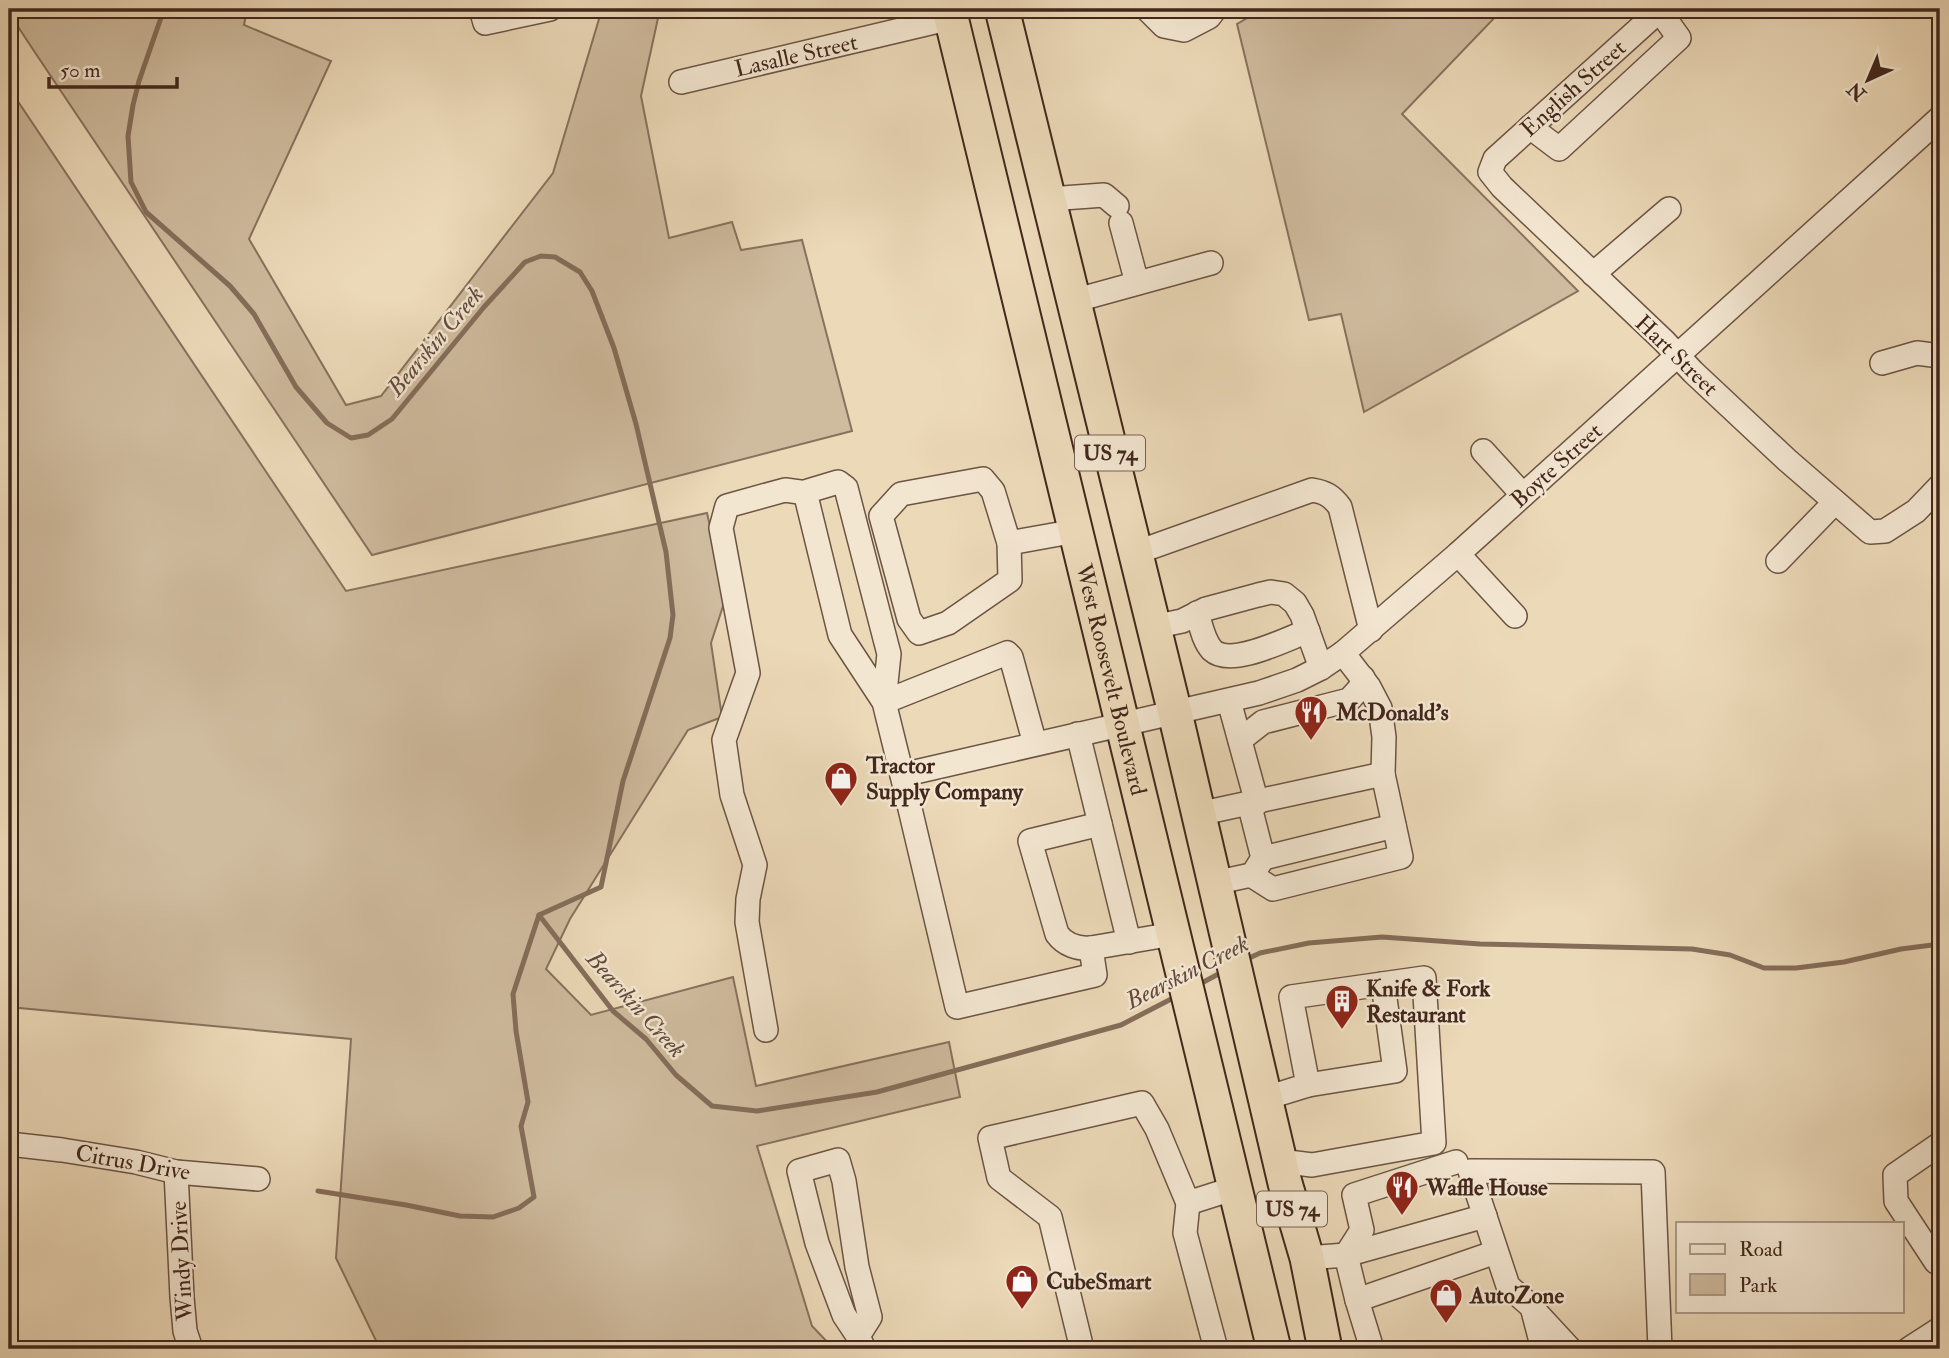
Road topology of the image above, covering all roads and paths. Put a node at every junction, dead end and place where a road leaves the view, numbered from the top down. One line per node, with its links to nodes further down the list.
1 (481, 9): 2 (street)
2 (550, 9)
3 (1002, 9): 12 (highway, US 74)
4 (1147, 9): 5 (street)
5 (1215, 9)
6 (1660, 10): 9 (street, English Street); 9 (street)
7 (950, 14): 8 (street, Lasalle Street); 26 (highway, West Roosevelt Boulevard / US 74)
8 (681, 82)
9 (1530, 127): 11 (street, English Street)
10 (1937, 127): 18 (street, Boyte Street)
11 (1490, 172): 15 (street, Hart Street)
12 (1049, 200): 16 (street); 17 (highway, US 74)
13 (1669, 209): 15 (street)
14 (1211, 263): 16 (street)
15 (1593, 274): 18 (street, Hart Street)
16 (1137, 283): 17 (street)
17 (1073, 301): 28 (highway, US 74)
18 (1677, 356): 24 (street, Boyte Street); 25 (street, Hart Street)
19 (1940, 356): 20 (street)
20 (1882, 363)
21 (1483, 451): 24 (street)
22 (1940, 486): 25 (street, Hart Street)
23 (807, 493): 41 (street); 41 (street); 60 (street)
24 (1523, 495): 29 (street, Boyte Street)
25 (1835, 502): 30 (street)
26 (1076, 531): 27 (street); 44 (highway, West Roosevelt Boulevard / US 74)
27 (1009, 543): 27 (street)
28 (1135, 553): 33 (highway, US 74); 34 (street)
29 (1458, 554): 32 (street); 34 (street, Boyte Street)
30 (1778, 561)
31 (1197, 613): 33 (street); 35 (street); 35 (street)
32 (1516, 616)
33 (1153, 627): 42 (highway, US 74)
34 (1371, 629): 36 (street, Boyte Street)
35 (1308, 631): 37 (street)
36 (1343, 653): 37 (street, Boyte Street); 38 (street)
37 (1321, 668): 39 (street, Boyte Street)
38 (1363, 678): 40 (street); 43 (street)
39 (1228, 701): 42 (street, Boyte Street); 46 (street)
40 (1349, 701): 43 (street); 46 (street)
41 (884, 702): 47 (street); 49 (street)
42 (1175, 713): 44 (street, Boyte Street); 51 (highway, US 74)
43 (1381, 719): 48 (street)
44 (1123, 723): 45 (street, Boyte Street); 56 (highway, West Roosevelt Boulevard / US 74)
45 (1077, 734): 47 (street, Boyte Street); 52 (street)
46 (1240, 740): 50 (street)
47 (1035, 744): 49 (street, Boyte Street)
48 (1383, 774): 50 (street); 53 (street)
49 (902, 775): 58 (street)
50 (1253, 803): 51 (street); 54 (street)
51 (1198, 814): 55 (highway, US 74)
52 (1100, 824): 57 (street); 58 (street)
53 (1394, 826): 54 (street); 54 (street)
54 (1257, 867): 55 (street)
55 (1216, 890): 61 (highway, US 74)
56 (1174, 937): 57 (street); 70 (highway, West Roosevelt Boulevard / US 74)
57 (1129, 942): 58 (street)
58 (1091, 948)
59 (1383, 984): 62 (street); 62 (street); 63 (street)
60 (766, 1030)
61 (1262, 1083): 62 (street); 67 (highway, US 74)
62 (1308, 1085)
63 (1434, 1143): 66 (street); 67 (street)
64 (9, 1144): 68 (street, Citrus Drive)
65 (1940, 1144): 76 (street)
66 (1463, 1166): 72 (street); 74 (street); 89 (street)
67 (1292, 1169): 75 (highway, US 74)
68 (176, 1172): 69 (street, Citrus Drive); 81 (street, Windy Drive)
69 (258, 1179)
70 (1235, 1188): 71 (street); 84 (highway, West Roosevelt Boulevard / US 74)
71 (1188, 1203): 82 (street); 83 (street)
72 (1485, 1216): 73 (street); 74 (street)
73 (1496, 1252): 77 (street); 78 (street)
74 (1346, 1255): 75 (street); 77 (street)
75 (1307, 1258): 85 (highway, US 74)
76 (1940, 1263)
77 (1357, 1300): 86 (street)
78 (1532, 1307): 87 (street); 88 (street)
79 (1939, 1333): 90 (street)
80 (861, 1343): 80 (street)
81 (191, 1349)
82 (1082, 1349)
83 (1216, 1349)
84 (1273, 1349)
85 (1325, 1349)
86 (1372, 1349)
87 (1543, 1349)
88 (1570, 1349)
89 (1660, 1349)
90 (1909, 1349)

